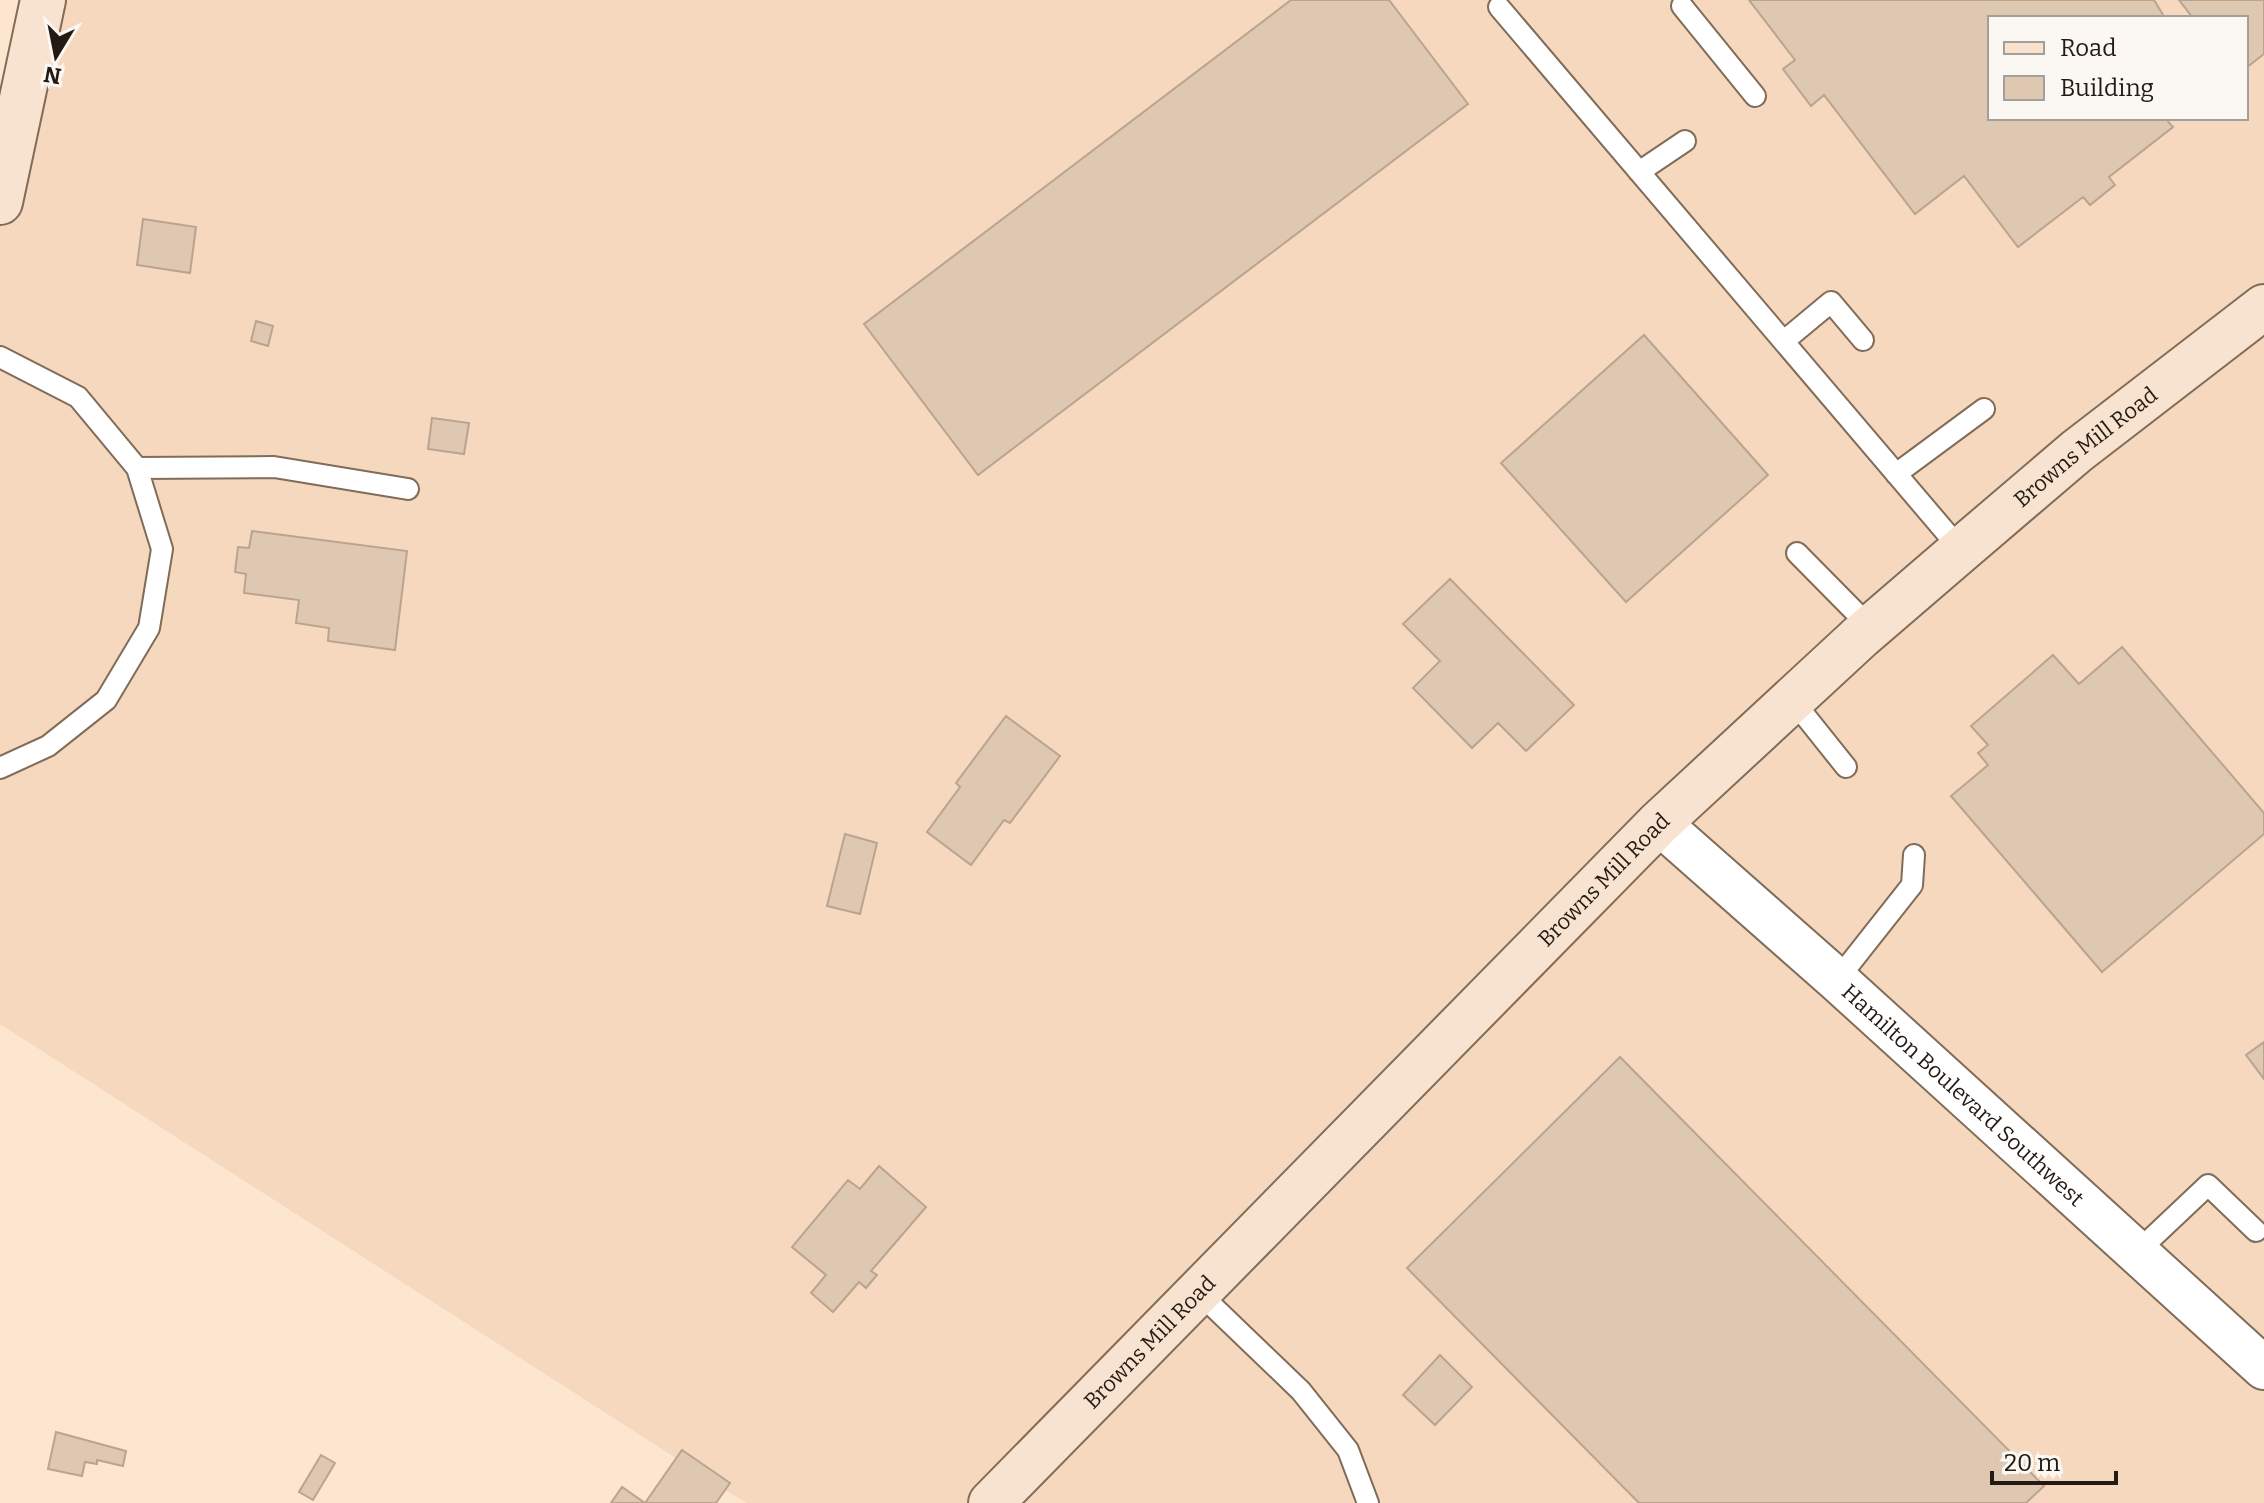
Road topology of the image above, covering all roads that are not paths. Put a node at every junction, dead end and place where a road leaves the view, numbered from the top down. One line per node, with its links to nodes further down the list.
1 (43, 0): 7 (street)
2 (1682, 6): 4 (lane)
3 (1499, 7): 6 (lane)
4 (1755, 96)
5 (1685, 141): 6 (lane)
6 (1639, 172): 10 (lane)
7 (0, 202)
8 (2264, 307): 16 (street, Browns Mill Road)
9 (1863, 340): 10 (lane)
10 (1784, 341): 14 (lane)
11 (0, 357): 13 (lane)
12 (1984, 409): 14 (lane)
13 (137, 468): 15 (lane); 21 (lane)
14 (1896, 474): 16 (lane)
15 (408, 489)
16 (1961, 550): 18 (street, Browns Mill Road)
17 (1797, 553): 18 (lane)
18 (1871, 628): 19 (street, Browns Mill Road)
19 (1794, 702): 20 (lane); 22 (street, Browns Mill Road)
20 (1846, 767)
21 (0, 768)
22 (1659, 823): 24 (street, Hamilton Boulevard Southwest); 27 (street, Browns Mill Road)
23 (1914, 855): 24 (lane)
24 (1837, 980): 26 (street, Hamilton Boulevard Southwest)
25 (2256, 1231): 26 (lane)
26 (2136, 1253): 28 (street, Hamilton Boulevard Southwest)
27 (1198, 1292): 29 (street, Browns Mill Road); 30 (lane)
28 (2264, 1368)
29 (991, 1503)
30 (1368, 1503)

